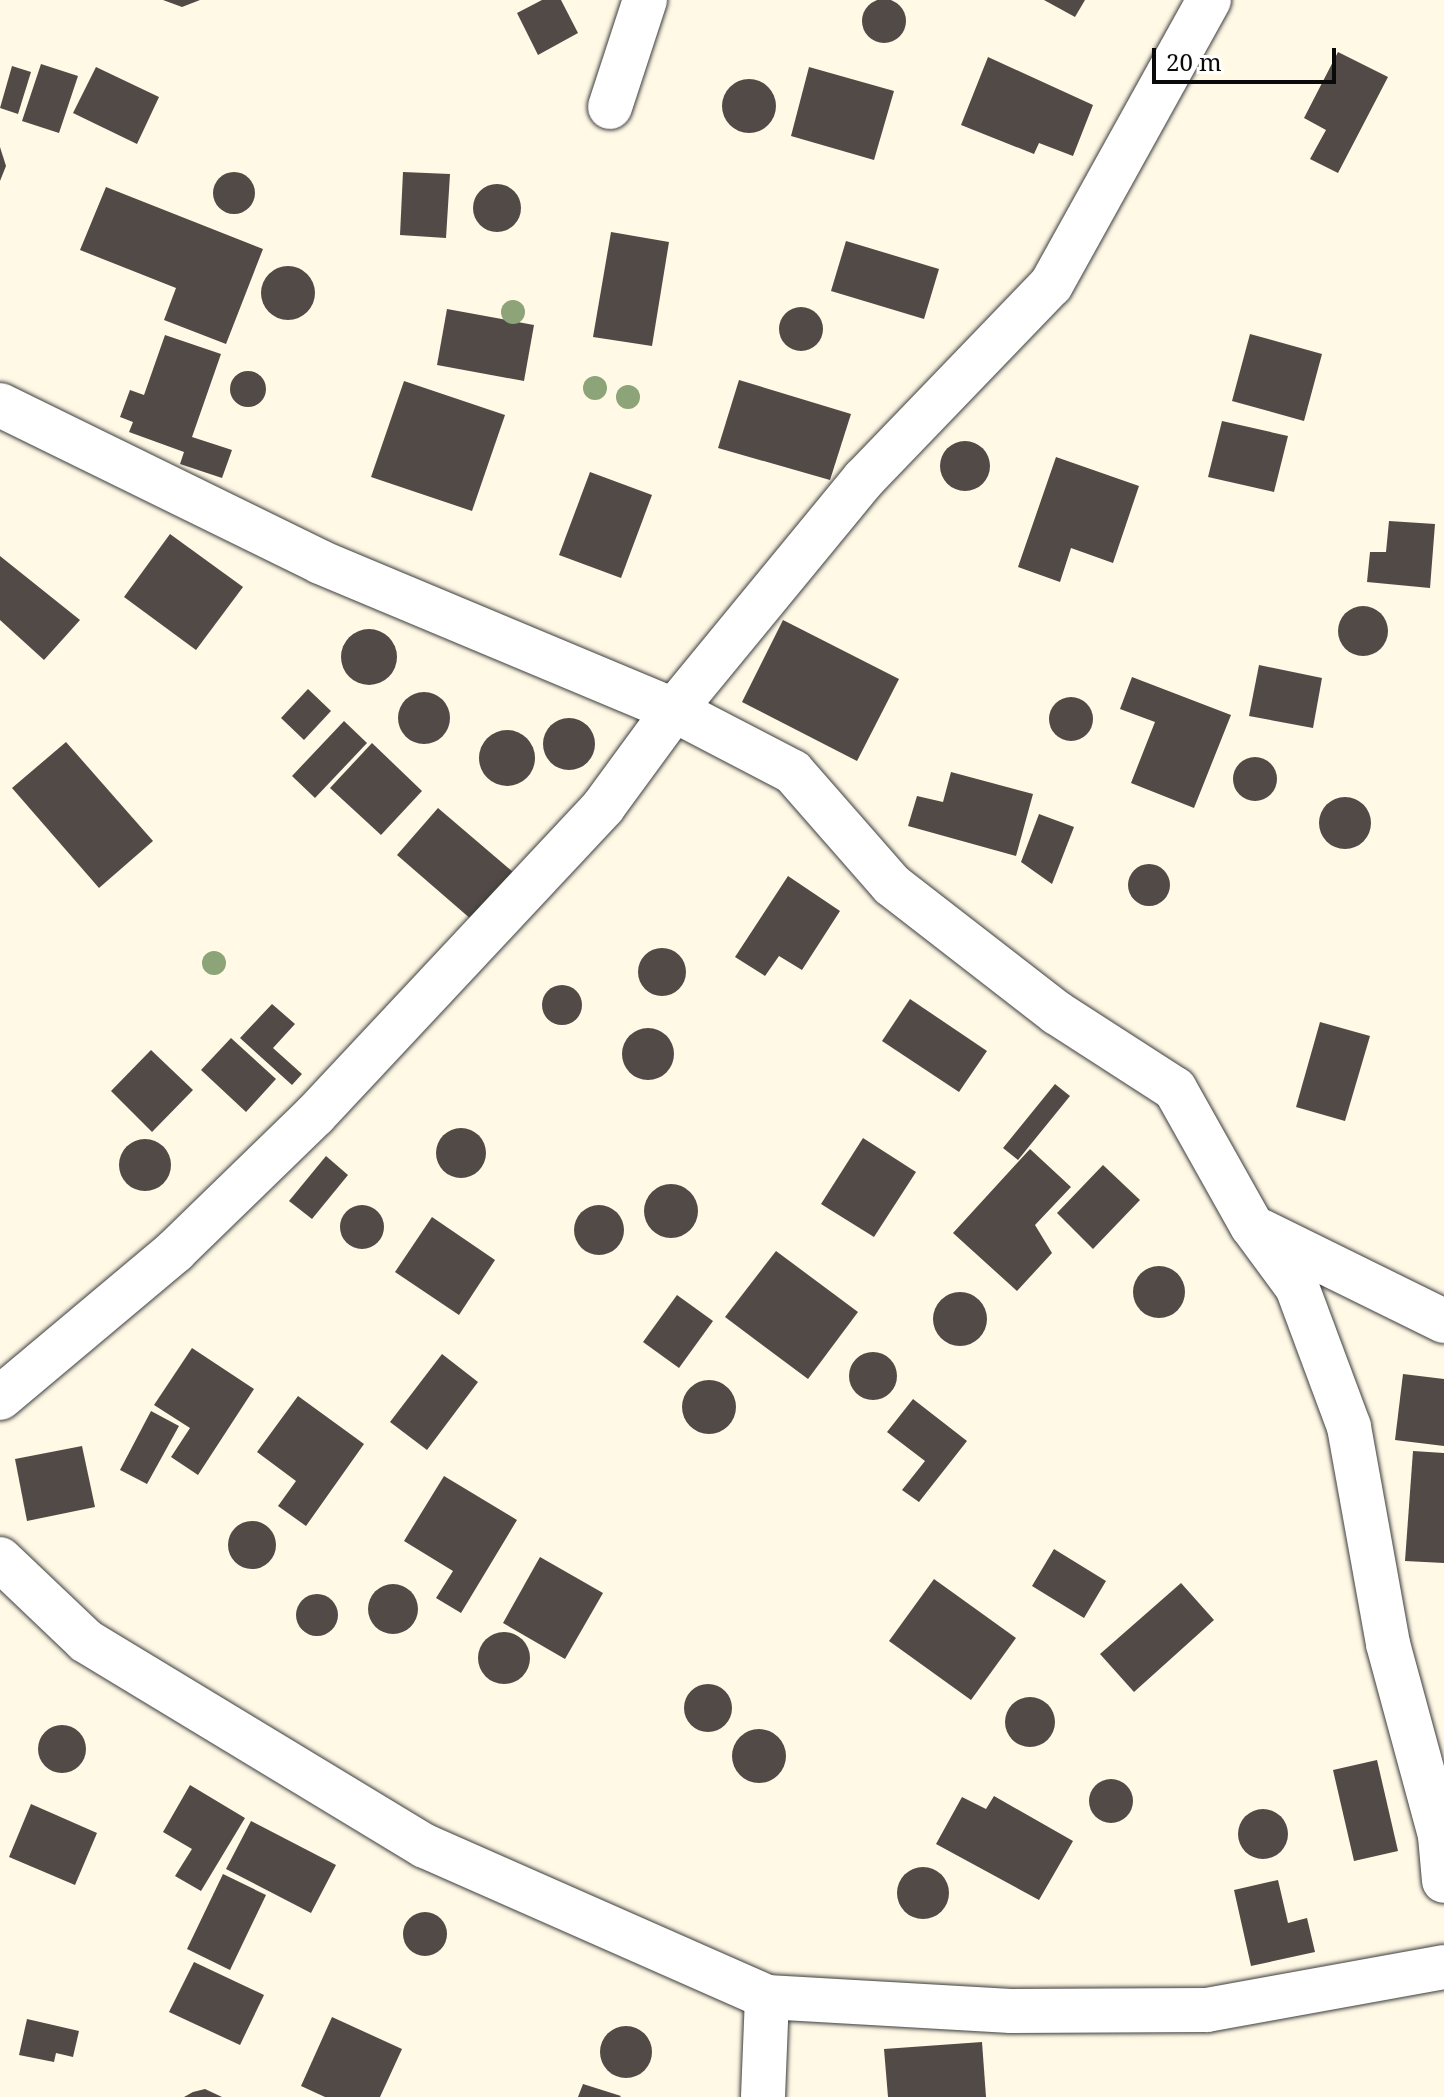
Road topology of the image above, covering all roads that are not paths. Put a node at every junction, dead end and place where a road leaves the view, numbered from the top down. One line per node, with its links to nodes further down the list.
1 (645, 0): 3 (street)
2 (1209, 0): 5 (street)
3 (610, 107)
4 (0, 405): 5 (street)
5 (674, 710): 6 (street); 8 (street)
6 (1252, 1226): 7 (street); 10 (street)
7 (1444, 1321)
8 (0, 1398)
9 (0, 1559): 12 (street)
10 (1444, 1881)
11 (1444, 1967): 12 (street)
12 (767, 1997): 13 (street)
13 (763, 2097)

